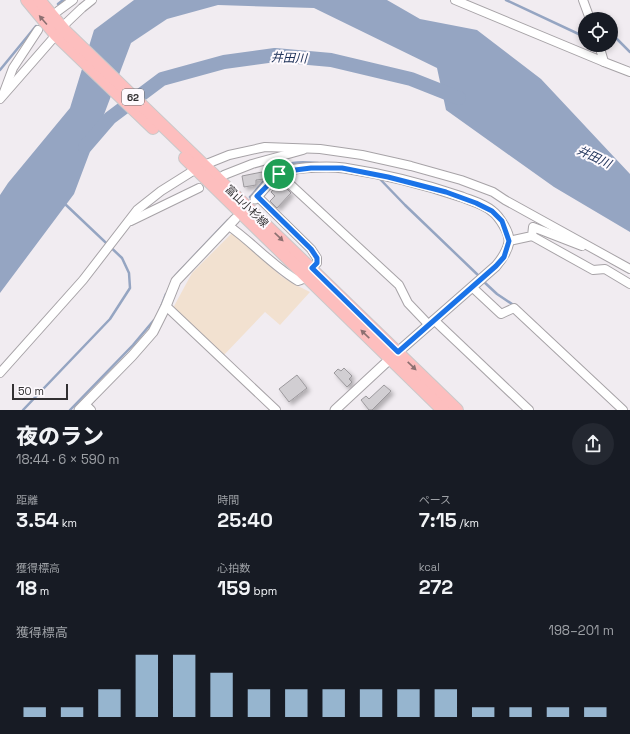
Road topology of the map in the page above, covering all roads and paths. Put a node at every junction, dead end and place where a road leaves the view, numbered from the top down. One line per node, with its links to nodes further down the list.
1 (27, 0): 10 (main road, 富山小杉線 / 62, one-way to 1)
2 (39, 0): 10 (main road, 富山小杉線 / 62)
3 (73, 0): 7 (street)
4 (92, 0): 10 (street)
5 (455, 0): 12 (street)
6 (582, 0): 8 (street)
7 (58, 11)
8 (587, 12)
9 (38, 30): 14 (street)
10 (61, 33): 14 (street); 16 (main road, 富山小杉線 / 62)
11 (601, 52): 12 (street)
12 (604, 62): 13 (street)
13 (630, 72)
14 (1, 98)
15 (309, 148): 16 (street); 18 (street); 25 (street)
16 (198, 165): 21 (street); 27 (main road, 富山小杉線 / 62)
17 (279, 174): 20 (street); 24 (street); 31 (street)
18 (224, 175)
19 (199, 188): 21 (street)
20 (256, 197): 27 (street)
21 (128, 222): 33 (street)
22 (232, 222): 27 (street); 30 (street)
23 (532, 236): 24 (street); 25 (street); 28 (street)
24 (509, 241): 29 (street)
25 (591, 247): 26 (street)
26 (630, 269)
27 (308, 272): 32 (main road, 富山小杉線 / 62)
28 (630, 284)
29 (472, 287): 31 (street); 40 (street)
30 (166, 306): 34 (street); 36 (street)
31 (432, 323): 32 (street); 39 (street)
32 (394, 355): 35 (street); 37 (main road, 富山小杉線 / 62); 38 (main road, 富山小杉線 / 62, one-way to 38)
33 (0, 373)
34 (85, 408)
35 (339, 409)
36 (276, 410)
37 (443, 410)
38 (457, 410)
39 (530, 410)
40 (623, 410)

